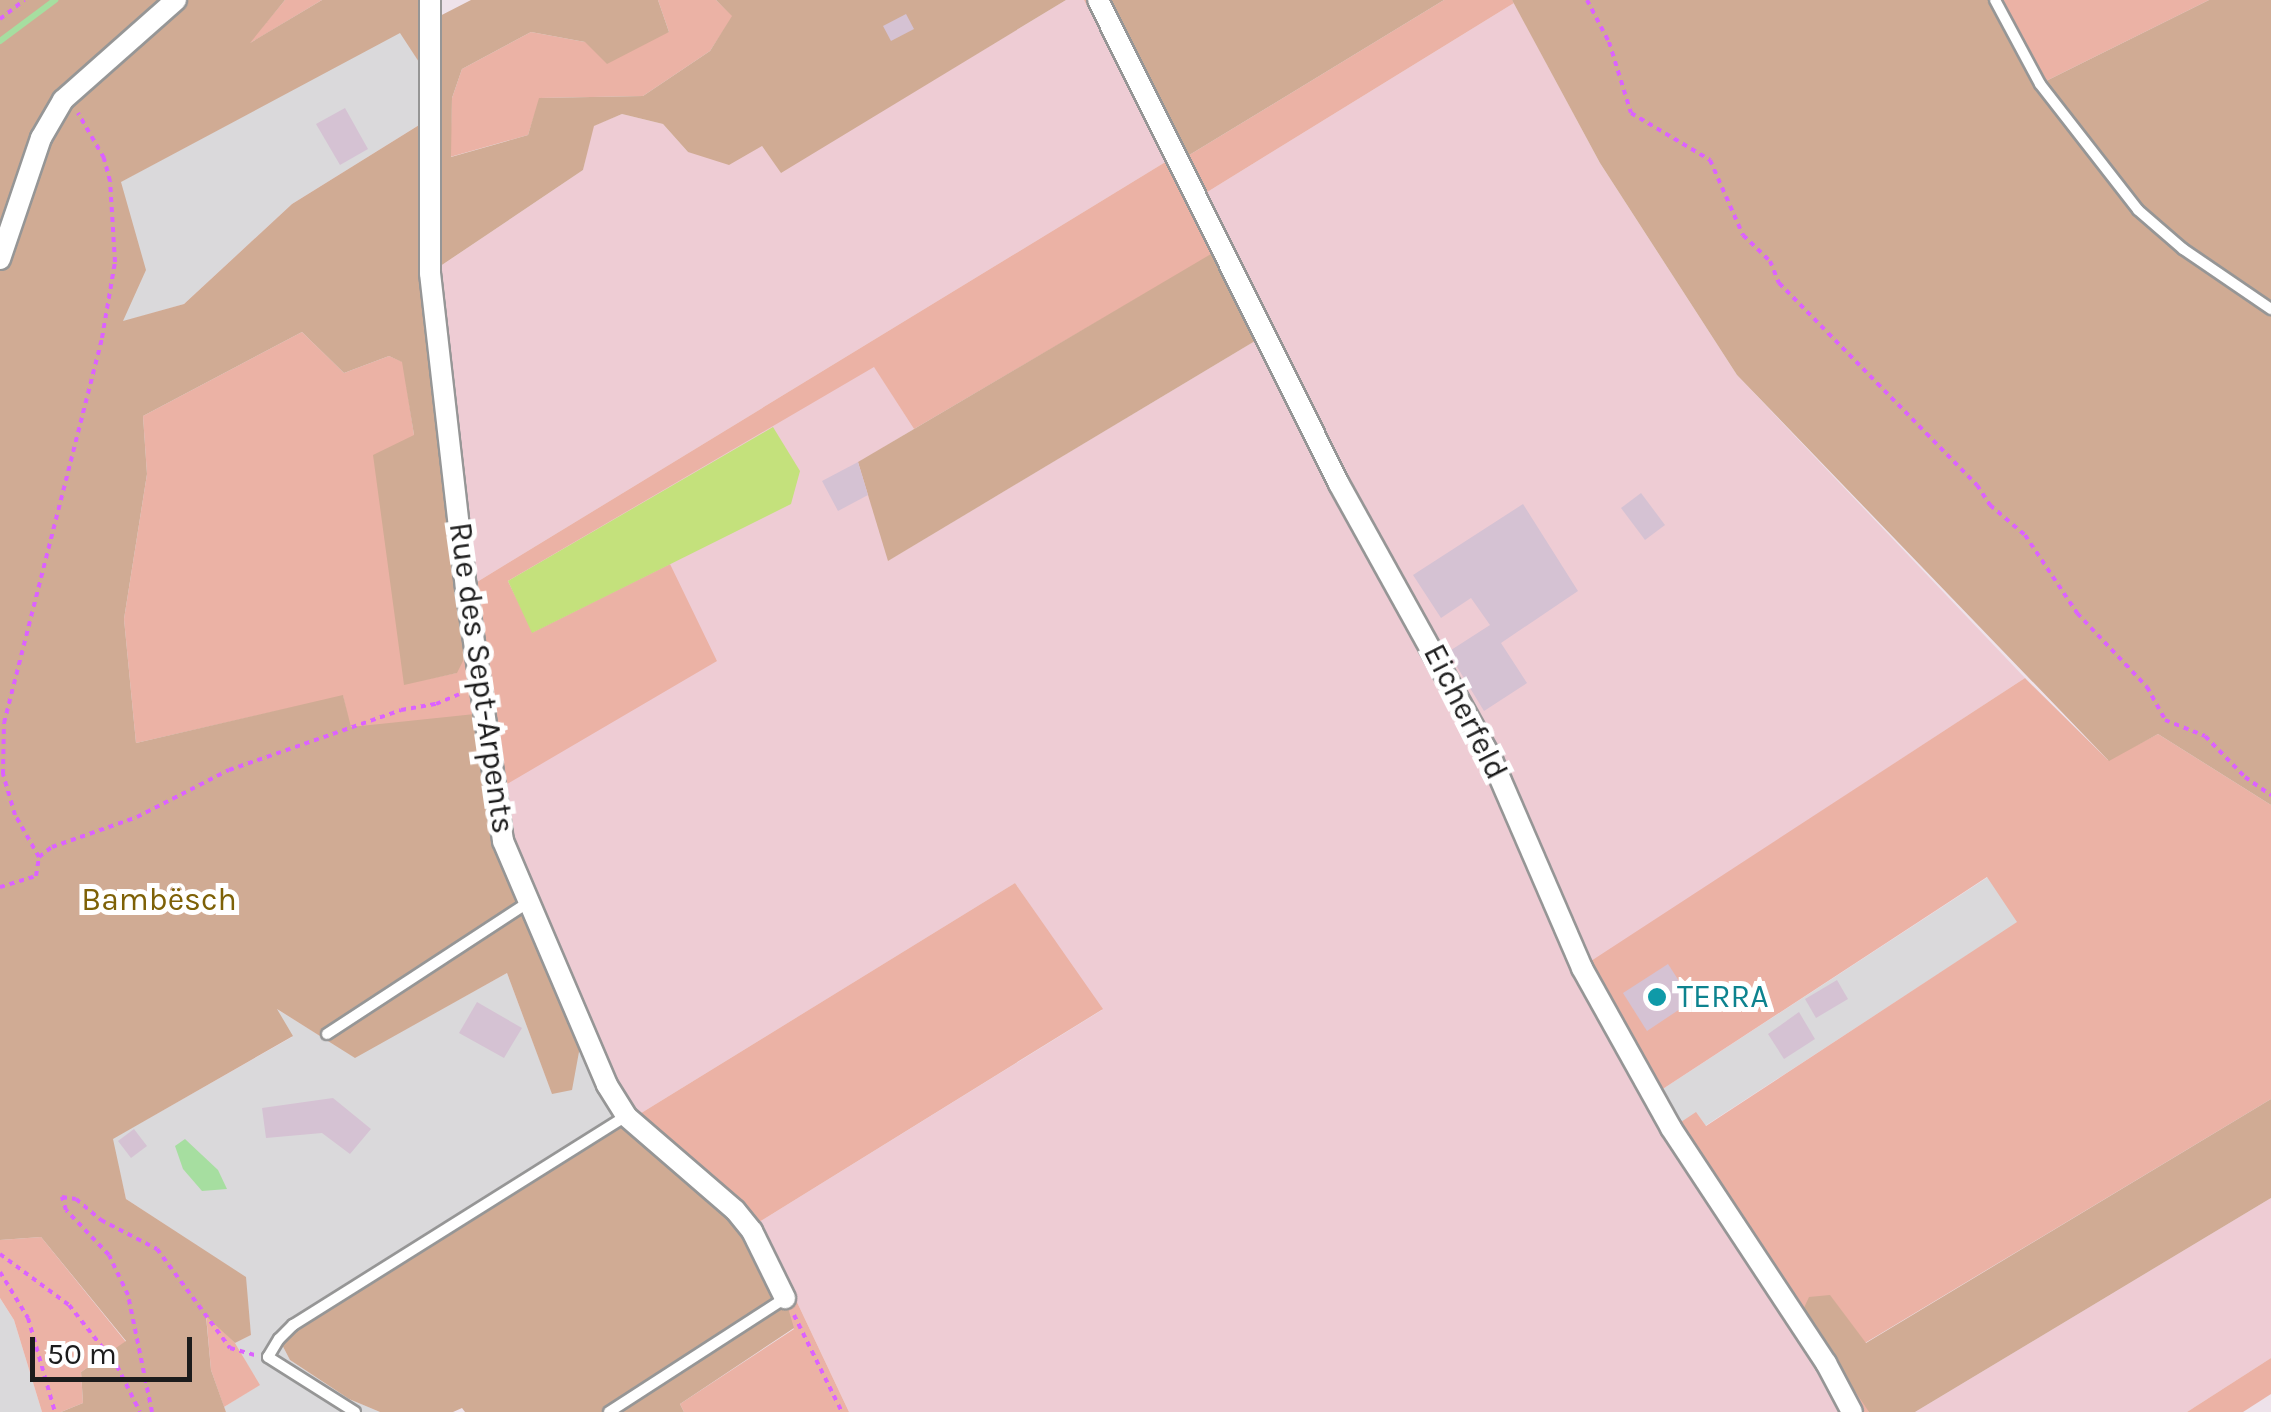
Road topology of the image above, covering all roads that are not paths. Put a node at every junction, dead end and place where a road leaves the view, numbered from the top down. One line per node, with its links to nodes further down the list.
1 (176, 0): 5 (street)
2 (430, 0): 7 (street, Rue des Sept-Arpents)
3 (1098, 0): 13 (street, Eicherfeld)
4 (1995, 0): 6 (lane)
5 (0, 259)
6 (2271, 308)
7 (526, 904): 8 (lane); 9 (street, Rue des Sept-Arpents)
8 (327, 1034)
9 (626, 1116): 10 (street, Rue des Sept-Arpents); 11 (lane)
10 (786, 1298): 12 (lane)
11 (354, 1412)
12 (609, 1412)
13 (1852, 1412)

